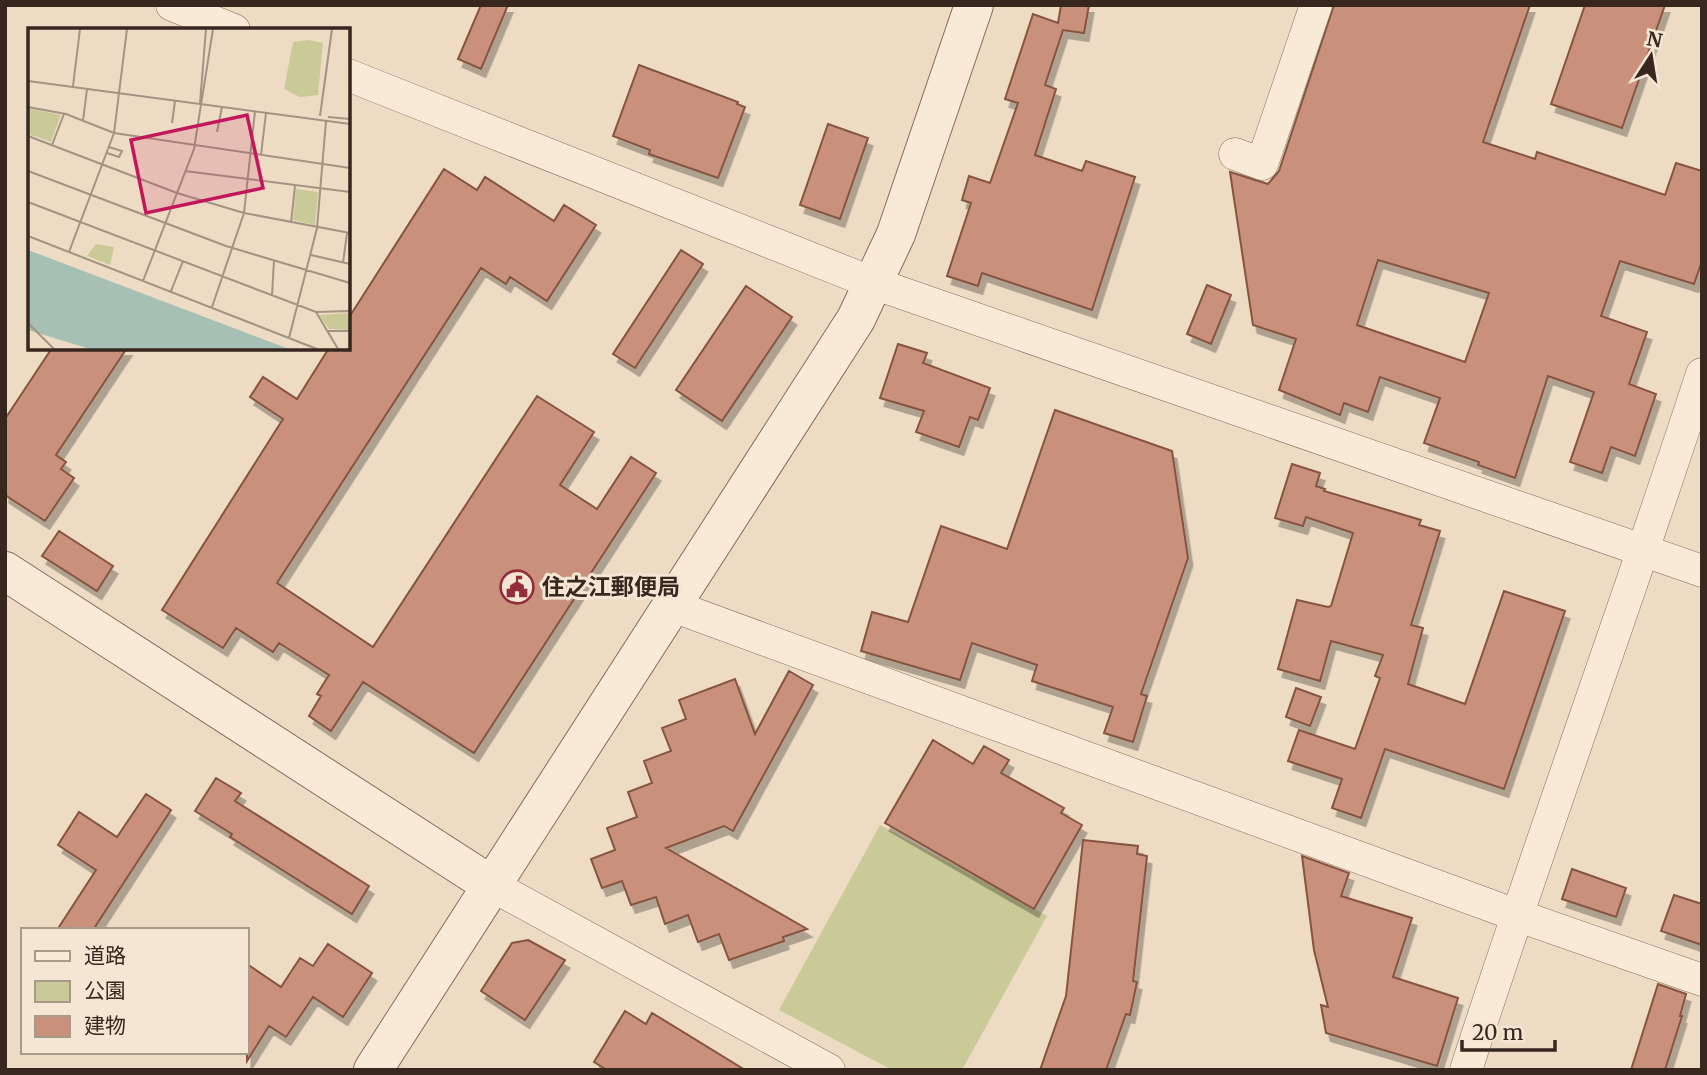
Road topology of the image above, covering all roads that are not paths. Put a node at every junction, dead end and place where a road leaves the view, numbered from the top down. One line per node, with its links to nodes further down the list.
1 (172, 5): 4 (street)
2 (974, 5): 7 (street)
3 (1316, 5): 6 (street)
4 (229, 28)
5 (350, 76): 7 (street)
6 (1235, 154)
7 (873, 283): 9 (street); 12 (street)
8 (1702, 374): 9 (street)
9 (1644, 550): 11 (street); 14 (street)
10 (5, 571): 13 (street)
11 (1702, 571)
12 (670, 606): 13 (street); 14 (street)
13 (491, 885): 16 (street); 17 (street)
14 (1516, 915): 15 (street); 18 (street)
15 (1702, 980)
16 (373, 1070)
17 (830, 1070)
18 (1466, 1070)

